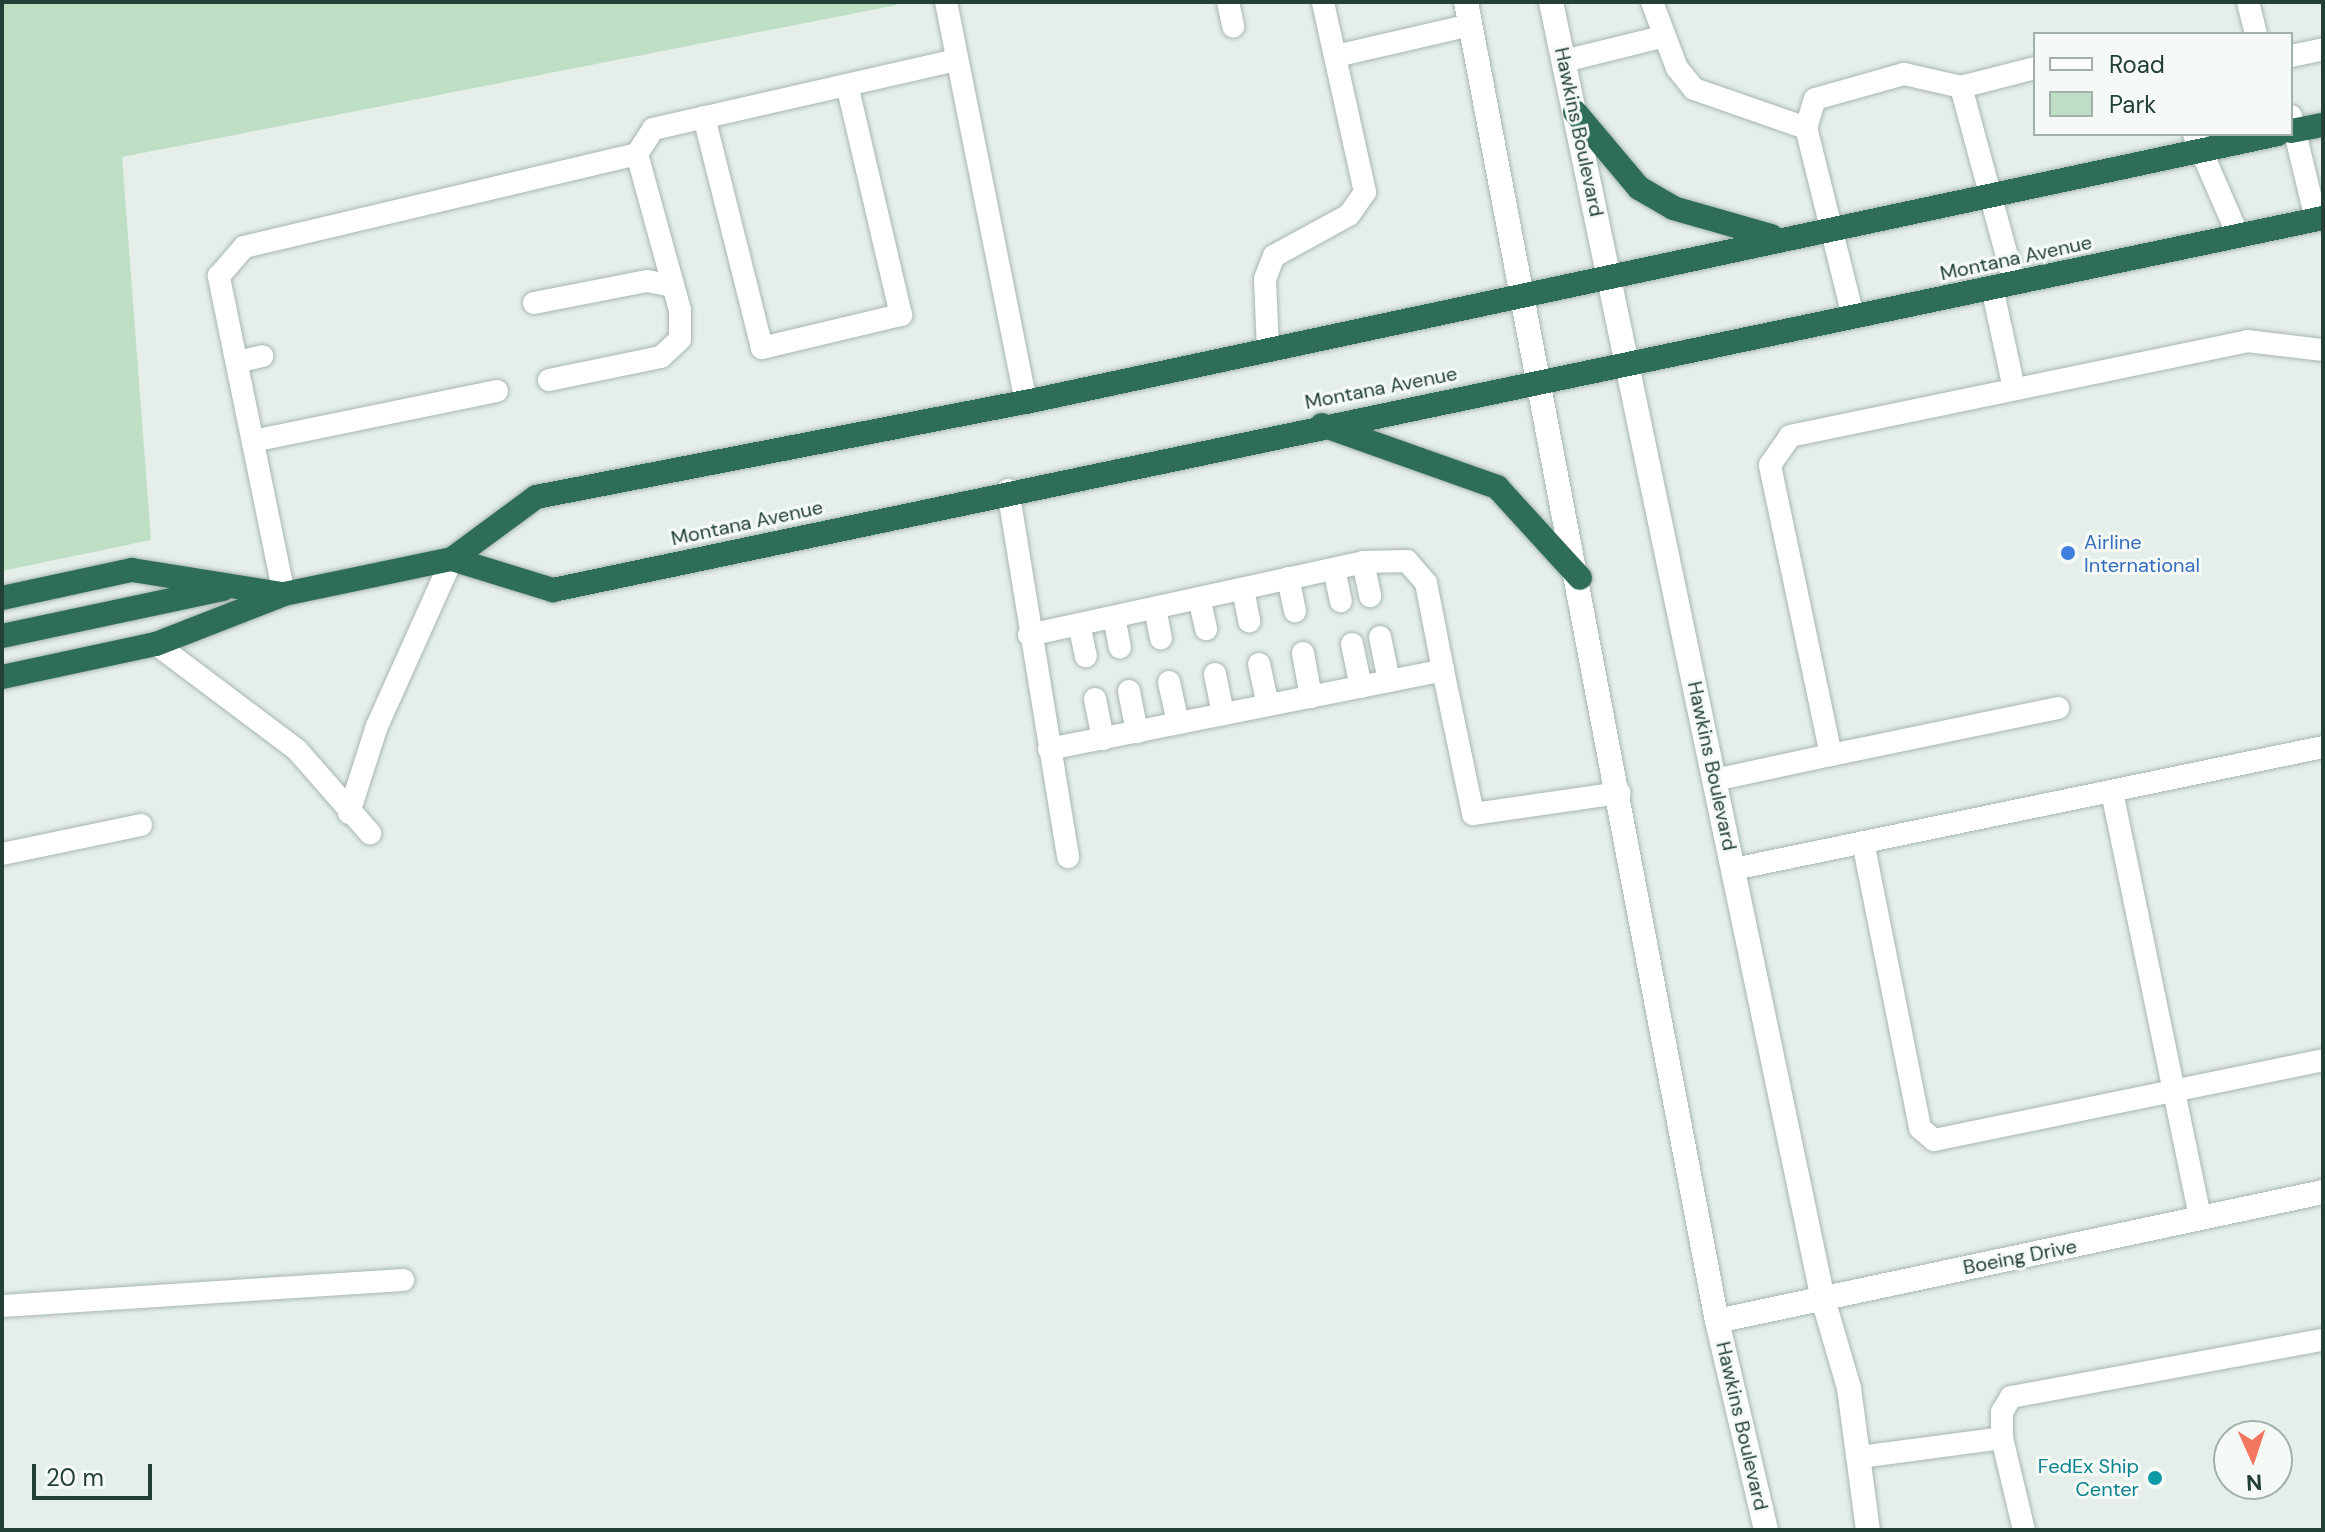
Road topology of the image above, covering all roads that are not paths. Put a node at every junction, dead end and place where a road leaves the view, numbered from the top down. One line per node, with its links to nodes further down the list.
1 (946, 2): 14 (lane)
2 (1228, 2): 8 (lane)
3 (1323, 2): 12 (lane)
4 (1551, 2): 15 (street, Hawkins Boulevard)
5 (1652, 2): 10 (lane)
6 (2248, 2): 9 (lane)
7 (1468, 13): 12 (lane); 36 (street, Hawkins Boulevard)
8 (1233, 26)
9 (2256, 32)
10 (1662, 37): 15 (lane); 22 (lane)
11 (2323, 49): 13 (lane)
12 (1336, 56): 40 (lane)
13 (2293, 56)
14 (956, 60): 17 (lane); 48 (lane)
15 (1564, 61): 19 (street, Hawkins Boulevard)
16 (2033, 69): 18 (lane)
17 (847, 85): 20 (lane); 20 (lane)
18 (1961, 87): 22 (lane); 28 (lane)
19 (1575, 112): 32 (highway); 33 (street, Hawkins Boulevard)
20 (704, 117): 27 (lane)
21 (2323, 125): 23 (highway, Montana Avenue)
22 (1806, 128): 30 (lane)
23 (2293, 128)
24 (2237, 136): 26 (highway, Montana Avenue)
25 (2292, 136): 29 (lane)
26 (2198, 142): 28 (highway, Montana Avenue); 31 (lane)
27 (637, 154): 34 (lane); 42 (lane)
28 (1989, 194): 30 (highway, Montana Avenue); 35 (lane)
29 (2319, 218): 31 (highway, Montana Avenue)
30 (1831, 227): 32 (highway, Montana Avenue); 38 (lane)
31 (2238, 235): 35 (highway, Montana Avenue)
32 (1777, 237): 33 (highway, Montana Avenue)
33 (1609, 272): 36 (highway, Montana Avenue); 43 (street, Hawkins Boulevard)
34 (668, 285): 37 (lane); 44 (lane)
35 (2003, 285): 38 (highway, Montana Avenue); 46 (lane)
36 (1525, 292): 40 (highway, Montana Avenue); 45 (street, Hawkins Boulevard)
37 (534, 303)
38 (1853, 316): 43 (highway, Montana Avenue)
39 (2323, 350): 46 (lane)
40 (1268, 351): 48 (highway, Montana Avenue)
41 (262, 356): 42 (lane)
42 (237, 362): 50 (lane)
43 (1629, 363): 45 (highway, Montana Avenue); 98 (street, Hawkins Boulevard)
44 (549, 380)
45 (1542, 381): 49 (highway, Montana Avenue); 56 (street, Hawkins Boulevard)
46 (2014, 389): 97 (lane)
47 (497, 391): 50 (lane)
48 (1026, 402): 52 (highway, Montana Avenue)
49 (1320, 425): 51 (highway, Montana Avenue); 56 (highway)
50 (253, 441): 59 (lane)
51 (1008, 490): 52 (highway, Montana Avenue); 70 (lane)
52 (452, 559): 59 (highway, Montana Avenue); 101 (lane)
53 (1363, 562): 54 (lane); 60 (lane); 80 (lane)
54 (1334, 569): 55 (lane); 63 (lane)
55 (1288, 578): 58 (lane); 65 (lane)
56 (1580, 578): 100 (street, Hawkins Boulevard)
57 (237, 586): 59 (highway, Montana Avenue); 61 (highway, Montana Avenue); 71 (highway)
58 (1243, 589): 62 (lane); 67 (lane)
59 (284, 594): 74 (highway, Montana Avenue)
60 (1370, 596)
61 (2, 598)
62 (1199, 598): 64 (lane); 69 (lane)
63 (1341, 601)
64 (1155, 608): 66 (lane); 73 (lane)
65 (1295, 611)
66 (1114, 617): 68 (lane); 76 (lane)
67 (1249, 621)
68 (1079, 624): 70 (lane); 78 (lane)
69 (1206, 629)
70 (1029, 635): 96 (lane)
71 (2, 636)
72 (1380, 637): 83 (lane)
73 (1161, 638)
74 (156, 644): 82 (highway, Montana Avenue); 101 (lane)
75 (1352, 644): 85 (lane)
76 (1120, 647)
77 (1303, 653): 87 (lane)
78 (1086, 656)
79 (1259, 664): 89 (lane)
80 (1443, 670): 83 (lane); 100 (lane)
81 (1215, 674): 91 (lane)
82 (2, 677)
83 (1389, 681): 85 (lane)
84 (1169, 682): 92 (lane)
85 (1361, 687): 87 (lane)
86 (1129, 691): 93 (lane)
87 (1311, 697): 89 (lane)
88 (1095, 699): 94 (lane)
89 (1268, 705): 91 (lane)
90 (2058, 708): 97 (lane)
91 (1223, 714): 92 (lane)
92 (1178, 723): 93 (lane)
93 (1137, 732): 94 (lane)
94 (1103, 739): 96 (lane)
95 (2323, 747): 99 (lane)
96 (1049, 749): 106 (lane)
97 (1831, 755): 98 (lane)
98 (1715, 780): 107 (street, Hawkins Boulevard)
99 (2112, 792): 104 (lane); 109 (lane)
100 (1619, 793): 115 (street, Hawkins Boulevard)
101 (349, 813): 103 (lane)
102 (141, 825): 105 (lane)
103 (370, 833)
104 (1863, 842): 107 (lane); 109 (lane)
105 (2, 854)
106 (1068, 857)
107 (1734, 869): 113 (street, Hawkins Boulevard)
108 (2323, 1060): 109 (lane)
109 (2175, 1092): 111 (lane)
110 (2323, 1192): 111 (street, Boeing Drive)
111 (2200, 1217): 113 (street, Boeing Drive)
112 (403, 1280): 114 (lane)
113 (1823, 1299): 115 (street, Boeing Drive); 118 (street, Hawkins Boulevard)
114 (2, 1306)
115 (1717, 1321): 119 (street, Hawkins Boulevard)
116 (2323, 1340): 117 (lane)
117 (2002, 1438): 118 (lane); 121 (lane)
118 (1860, 1457): 120 (street, Hawkins Boulevard)
119 (1766, 1530)
120 (1868, 1530)
121 (2024, 1530)

